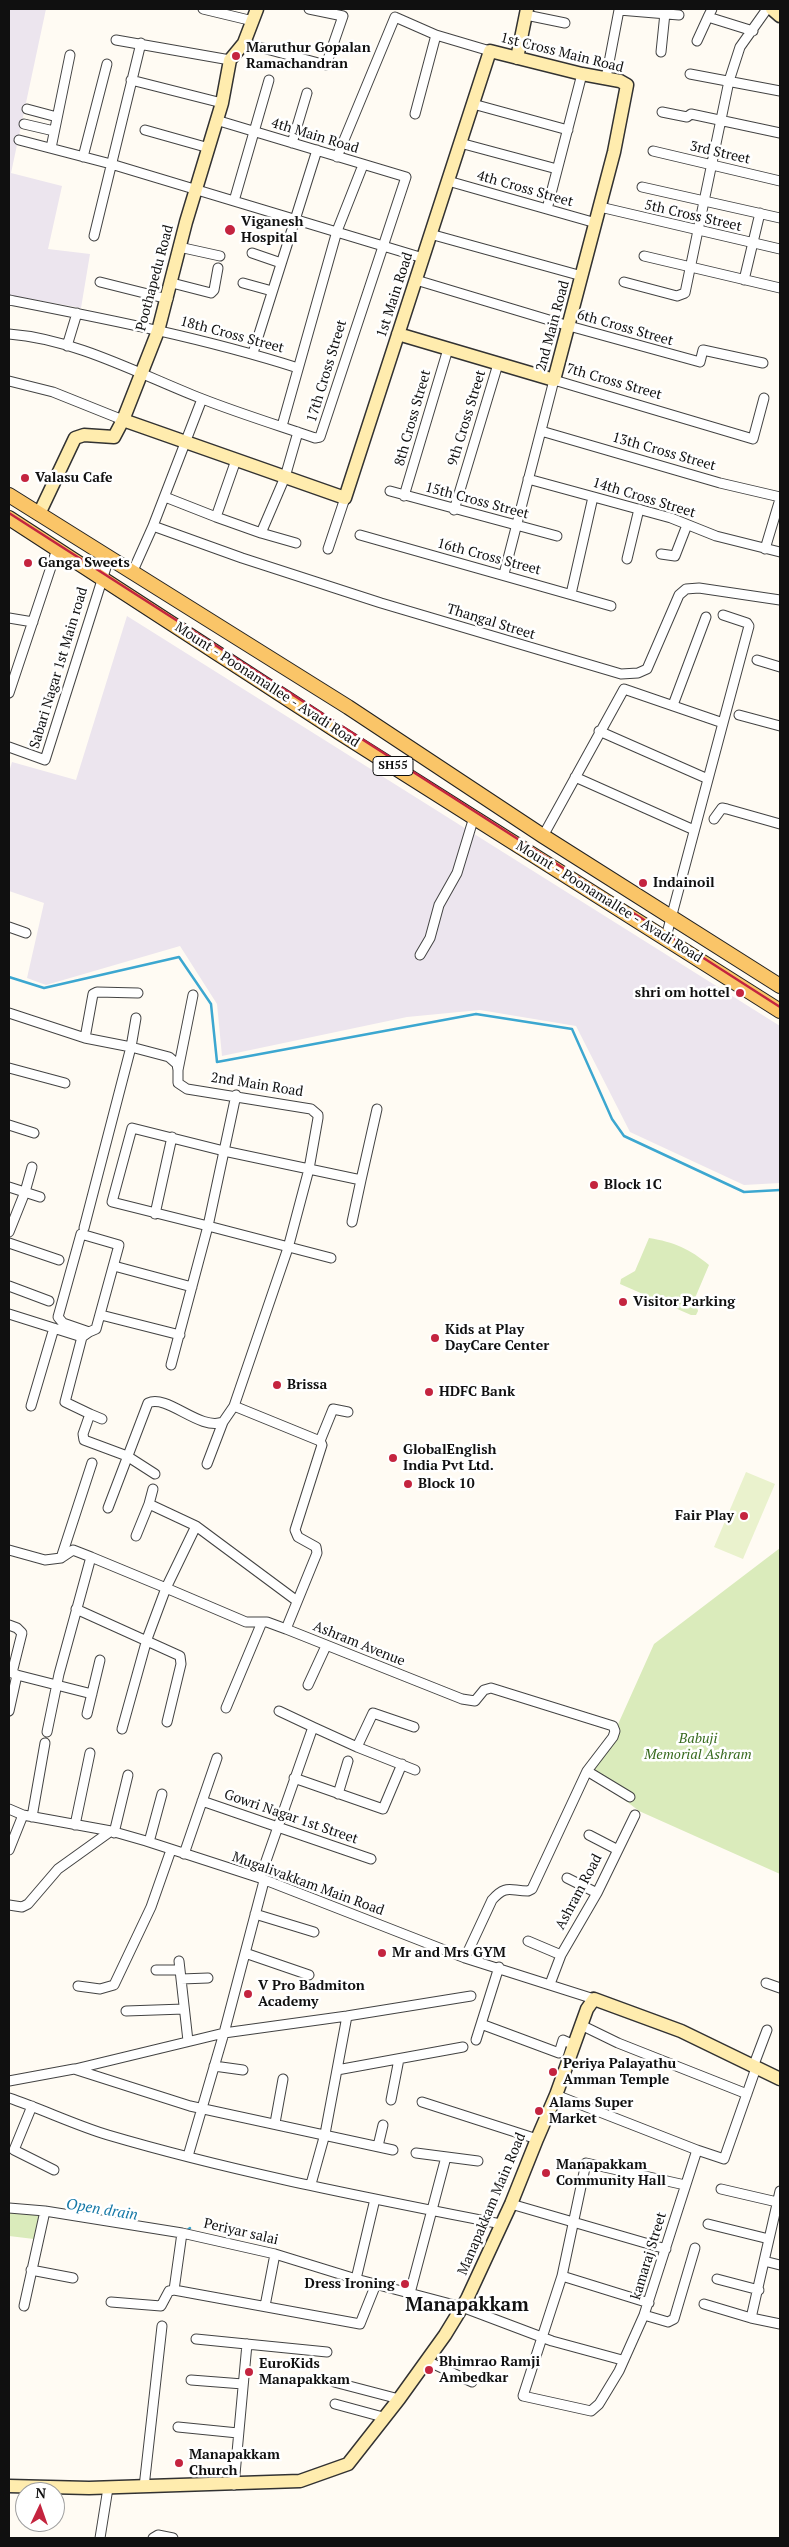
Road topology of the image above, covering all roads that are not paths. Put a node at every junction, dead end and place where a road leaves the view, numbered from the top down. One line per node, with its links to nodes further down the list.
1 (203, 9): 10 (street)
2 (309, 9): 5 (street)
3 (768, 9): 14 (street)
4 (772, 9): 12 (street)
5 (344, 12): 19 (street)
6 (526, 12): 13 (street); 23 (street)
7 (396, 13): 15 (street); 57 (street)
8 (665, 13): 11 (street); 21 (street); 28 (street)
9 (710, 13): 14 (street); 17 (street)
10 (255, 15): 19 (street, Poothapedu Road)
11 (679, 15)
12 (780, 16)
13 (565, 22)
14 (754, 31): 31 (street)
15 (436, 35): 20 (street); 39 (street)
16 (116, 40): 18 (street)
17 (697, 41)
18 (141, 43): 24 (street); 29 (street)
19 (244, 43): 24 (street, Poothapedu Road)
20 (490, 51): 23 (street, 1st Cross Main Road); 36 (street, 1st Main Road)
21 (660, 52)
22 (70, 55): 40 (street)
23 (517, 58): 26 (street, 1st Cross Main Road)
24 (230, 60): 35 (street, Poothapedu Road)
25 (107, 64): 56 (street)
26 (582, 74): 28 (street, 1st Cross Main Road); 45 (street)
27 (690, 74): 31 (street)
28 (606, 78): 32 (street, 1st Cross Main Road)
29 (130, 80): 35 (street); 58 (street)
30 (270, 80): 47 (street)
31 (729, 82): 33 (street); 42 (street)
32 (628, 85): 68 (street, 2nd Main Road)
33 (780, 92)
34 (307, 93): 51 (street)
35 (222, 103): 41 (street, Poothapedu Road)
36 (473, 104): 45 (street); 50 (street, 1st Main Road)
37 (27, 109): 40 (street)
38 (662, 112): 42 (street)
39 (415, 114)
40 (57, 117): 46 (street)
41 (216, 120): 47 (street, 4th Main Road); 53 (street, Poothapedu Road)
42 (721, 120): 48 (street); 60 (street)
43 (24, 124): 46 (street)
44 (145, 130): 53 (street)
45 (568, 130): 61 (street)
46 (54, 131): 52 (street)
47 (254, 132): 51 (street, 4th Main Road); 66 (street)
48 (780, 133)
49 (18, 140): 52 (street)
50 (460, 142): 61 (street); 62 (street, 1st Main Road)
51 (292, 143): 54 (street, 4th Main Road)
52 (51, 148): 56 (street)
53 (209, 148): 65 (street, Poothapedu Road)
54 (317, 150): 57 (street, 4th Main Road); 71 (street)
55 (653, 150): 60 (street, 3rd Street)
56 (83, 157): 58 (street)
57 (337, 157): 59 (street, 4th Main Road)
58 (111, 164): 65 (street); 77 (street)
59 (363, 164): 74 (street); 79 (street, 4th Main Road)
60 (713, 166): 63 (street, 3rd Street); 67 (street)
61 (557, 169): 69 (street)
62 (448, 181): 69 (street, 4th Cross Street); 76 (street, 1st Main Road)
63 (780, 181)
64 (642, 187): 67 (street)
65 (197, 190): 66 (street); 80 (street, Poothapedu Road)
66 (234, 200): 71 (street)
67 (705, 201): 70 (street); 75 (street)
68 (600, 207): 73 (street, 2nd Main Road); 75 (street, 5th Cross Street)
69 (547, 209): 73 (street, 4th Cross Street)
70 (760, 213): 72 (street); 78 (street)
71 (295, 218): 74 (street); 86 (street)
72 (780, 218)
73 (596, 223): 89 (street, 2nd Main Road)
74 (337, 231): 79 (street); 110 (street)
75 (699, 231): 78 (street, 5th Cross Street); 88 (street)
76 (430, 234): 85 (street, 1st Main Road); 89 (street)
77 (94, 236)
78 (753, 244): 81 (street, 5th Cross Street); 91 (street)
79 (382, 245): 85 (street); 119 (street, 17th Cross Street)
80 (179, 247): 83 (street); 94 (street, Poothapedu Road)
81 (780, 249)
82 (252, 253): 86 (street)
83 (220, 256)
84 (644, 256): 88 (street)
85 (423, 258): 90 (street, 1st Main Road)
86 (281, 263): 97 (street)
87 (218, 268): 94 (street)
88 (691, 268): 91 (street); 93 (street)
89 (582, 276): 101 (street, 2nd Main Road)
90 (416, 280): 101 (street, 6th Cross Street); 104 (street, 1st Main Road)
91 (744, 280): 96 (street)
92 (100, 282): 98 (street)
93 (624, 282)
94 (172, 283): 98 (street, Poothapedu Road)
95 (243, 283): 97 (street)
96 (780, 288)
97 (272, 291): 107 (street)
98 (168, 299): 102 (street, Poothapedu Road)
99 (9, 300): 100 (street, 18th Cross Street)
100 (77, 314): 102 (street, 18th Cross Street); 105 (street)
101 (569, 326): 109 (street, 6th Cross Street); 112 (street, 2nd Main Road)
102 (158, 331): 107 (street, 18th Cross Street); 111 (street, Poothapedu Road)
103 (9, 334): 105 (street, 17th Cross Street)
104 (398, 334): 106 (street, 7th Cross Street); 129 (street, 1st Main Road)
105 (67, 346): 111 (street, 17th Cross Street)
106 (448, 349): 108 (street, 7th Cross Street); 125 (street, 8th Cross Street)
107 (253, 353): 110 (street, 18th Cross Street)
108 (498, 364): 112 (street, 7th Cross Street); 132 (street, 9th Cross Street)
109 (763, 364)
110 (298, 368): 117 (street)
111 (140, 374): 115 (street, 17th Cross Street); 116 (street, Poothapedu Road)
112 (554, 380): 114 (street, 7th Cross Street); 118 (street, 2nd Main Road)
113 (9, 381): 116 (street)
114 (764, 398)
115 (202, 399): 117 (street, 17th Cross Street); 120 (street)
116 (123, 420): 120 (street); 133 (street, Poothapedu Road)
117 (282, 426): 119 (street, 17th Cross Street)
118 (541, 431): 123 (street, 2nd Main Road); 130 (street, 13th Cross Street)
119 (298, 432): 122 (street)
120 (186, 442): 121 (street); 126 (street)
121 (236, 460): 122 (street); 134 (street)
122 (284, 477): 129 (street); 139 (street)
123 (528, 479): 127 (street, 14th Cross Street); 136 (street, 2nd Main Road)
124 (390, 491): 125 (street, 15th Cross Street)
125 (404, 496): 132 (street, 15th Cross Street)
126 (165, 497): 134 (street); 138 (street)
127 (593, 497): 131 (street, 14th Cross Street); 153 (street)
128 (10, 498): 133 (main road, Mount - Poonamallee - Avadi Road / SH55)
129 (345, 498): 144 (street, 1st Main Road)
130 (780, 500): 145 (street)
131 (639, 509): 137 (street, 14th Cross Street); 149 (street)
132 (454, 510): 136 (street, 15th Cross Street)
133 (39, 514): 148 (main road, Mount - Poonamallee - Avadi Road / SH55)
134 (216, 517): 139 (street)
135 (9, 518): 143 (main road, Mount - Poonamallee - Avadi Road / SH55)
136 (516, 525): 141 (street, 15th Cross Street); 151 (street, 2nd Main Road)
137 (687, 525): 145 (street, 14th Cross Street); 147 (street)
138 (154, 526): 150 (street); 154 (street, Thangal Street)
139 (261, 533): 142 (street)
140 (360, 535): 151 (street, 16th Cross Street)
141 (557, 536)
142 (296, 543)
143 (58, 549): 152 (main road, Mount - Poonamallee - Avadi Road / SH55); 159 (street)
144 (328, 549)
145 (765, 549): 146 (street, 14th Cross Street)
146 (780, 552)
147 (661, 554)
148 (109, 558): 150 (main road, Mount - Poonamallee - Avadi Road / SH55); 152 (street, Sabari Nagar 1st Main road)
149 (627, 559)
150 (132, 573): 175 (main road, Mount - Poonamallee - Avadi Road / SH55)
151 (504, 574): 153 (street, 16th Cross Street)
152 (102, 577): 168 (street, Sabari Nagar 1st Main road); 171 (main road, Mount - Poonamallee - Avadi Road / SH55)
153 (571, 594): 155 (street, 16th Cross Street)
154 (780, 600)
155 (610, 606)
156 (722, 615): 165 (street)
157 (706, 617): 163 (street)
158 (9, 618): 159 (street)
159 (33, 622): 162 (street)
160 (757, 660): 161 (street)
161 (780, 667)
162 (9, 693)
163 (673, 705): 165 (street); 167 (street)
164 (739, 715): 166 (street)
165 (722, 723): 170 (street)
166 (780, 726)
167 (599, 731): 169 (street); 170 (street)
168 (9, 747)
169 (575, 777): 174 (street); 175 (street)
170 (708, 779): 174 (street)
171 (474, 817): 179 (main road, Mount - Poonamallee - Avadi Road / SH55); 180 (street)
172 (714, 820): 173 (street)
173 (780, 824)
174 (694, 830): 176 (street)
175 (542, 836): 176 (main road, Mount - Poonamallee - Avadi Road / SH55)
176 (673, 918): 179 (street); 181 (main road, Mount - Poonamallee - Avadi Road / SH55)
177 (9, 928): 178 (street)
178 (26, 932)
179 (666, 937): 184 (main road, Mount - Poonamallee - Avadi Road / SH55)
180 (420, 955)
181 (780, 986)
182 (138, 993): 187 (street)
183 (193, 994): 190 (street)
184 (780, 1011)
185 (9, 1014): 187 (street)
186 (136, 1018): 188 (street)
187 (85, 1038): 188 (street)
188 (131, 1047): 190 (street); 207 (street)
189 (9, 1068): 191 (street)
190 (178, 1070): 192 (street, 2nd Main Road)
191 (65, 1083)
192 (236, 1095): 197 (street); 199 (street, 2nd Main Road)
193 (377, 1109): 200 (street)
194 (9, 1125): 195 (street)
195 (34, 1133)
196 (172, 1137): 197 (street); 204 (street); 204 (street)
197 (224, 1150): 199 (street); 206 (street)
198 (32, 1167): 202 (street)
199 (309, 1169): 200 (street); 210 (street)
200 (361, 1180): 205 (street)
201 (9, 1187): 202 (street)
202 (25, 1192): 203 (street); 208 (street)
203 (40, 1197)
204 (155, 1214): 206 (street)
205 (352, 1222)
206 (208, 1226): 210 (street); 215 (street)
207 (84, 1228)
208 (9, 1232)
209 (9, 1243): 212 (street)
210 (288, 1248): 211 (street); 224 (street)
211 (331, 1258)
212 (59, 1260)
213 (114, 1266): 215 (street); 218 (street); 220 (street)
214 (9, 1286): 216 (street)
215 (192, 1287): 221 (street)
216 (49, 1301)
217 (9, 1314): 219 (street)
218 (101, 1314): 220 (street); 221 (street)
219 (54, 1328): 220 (street); 223 (street)
220 (85, 1334): 226 (street)
221 (180, 1335): 222 (street)
222 (171, 1364)
223 (31, 1406)
224 (234, 1406): 228 (street); 229 (street)
225 (348, 1412): 229 (street)
226 (90, 1414): 227 (street); 230 (street)
227 (102, 1419)
228 (223, 1422): 230 (street); 232 (street)
229 (320, 1441): 243 (street)
230 (127, 1456): 233 (street); 236 (street)
231 (92, 1464): 241 (street)
232 (207, 1464)
233 (155, 1474)
234 (153, 1489): 235 (street)
235 (149, 1504): 237 (street); 238 (street)
236 (108, 1508)
237 (196, 1526): 242 (street); 243 (street)
238 (136, 1536)
239 (9, 1550): 241 (street)
240 (91, 1557): 241 (street, Ashram Avenue); 242 (street, Ashram Avenue); 244 (street)
241 (61, 1558)
242 (166, 1588): 245 (street, Ashram Avenue); 248 (street)
243 (297, 1601): 247 (street)
244 (76, 1610): 248 (street); 252 (street)
245 (262, 1622): 247 (street, Ashram Avenue); 255 (street)
246 (9, 1625): 251 (street)
247 (286, 1629): 249 (street, Ashram Avenue)
248 (147, 1639): 259 (street); 262 (street)
249 (326, 1646): 253 (street); 271 (street, Ashram Avenue)
250 (100, 1660): 254 (street)
251 (13, 1674): 252 (street); 256 (street)
252 (56, 1683): 254 (street); 263 (street)
253 (308, 1685)
254 (92, 1694): 258 (street)
255 (226, 1708)
256 (9, 1711)
257 (279, 1711): 260 (street)
258 (86, 1714)
259 (167, 1722)
260 (313, 1727): 265 (street); 273 (street)
261 (414, 1727): 265 (street)
262 (122, 1729)
263 (47, 1732)
264 (45, 1743): 280 (street)
265 (357, 1747): 269 (street)
266 (90, 1753): 281 (street)
267 (217, 1758): 277 (street)
268 (348, 1761): 275 (street)
269 (402, 1764): 270 (street); 275 (street)
270 (415, 1770)
271 (587, 1771): 276 (street); 300 (street)
272 (128, 1776): 283 (street)
273 (294, 1778): 275 (street); 282 (street)
274 (162, 1794): 285 (street)
275 (338, 1794)
276 (630, 1797)
277 (202, 1801): 282 (street, Gowri Nagar 1st Street); 289 (street)
278 (9, 1809): 280 (street, Mugalivakkam Main Road)
279 (635, 1815): 288 (street, Ashram Road)
280 (27, 1816): 281 (street, Mugalivakkam Main Road); 286 (street)
281 (75, 1825): 283 (street, Mugalivakkam Main Road)
282 (276, 1826): 290 (street, Gowri Nagar 1st Street); 292 (street)
283 (113, 1832): 285 (street, Mugalivakkam Main Road); 294 (street)
284 (589, 1835): 288 (street)
285 (149, 1842): 287 (street, Mugalivakkam Main Road)
286 (9, 1850)
287 (171, 1850): 289 (street, Mugalivakkam Main Road); 308 (street)
288 (618, 1850): 293 (street, Ashram Road)
289 (184, 1854): 292 (street, Mugalivakkam Main Road)
290 (371, 1859)
291 (567, 1878): 293 (street)
292 (262, 1880): 295 (street); 300 (street, Mugalivakkam Main Road)
293 (597, 1893): 299 (street, Ashram Road)
294 (9, 1905)
295 (255, 1914): 296 (street); 298 (street)
296 (314, 1932)
297 (528, 1941): 299 (street)
298 (245, 1953): 304 (street); 318 (street)
299 (561, 1955): 307 (street, Ashram Road)
300 (465, 1958): 301 (street, Mugalivakkam Main Road)
301 (499, 1967): 307 (street, Mugalivakkam Main Road); 315 (street)
302 (156, 1970): 303 (street)
303 (180, 1970): 305 (street); 312 (street)
304 (309, 1975)
305 (208, 1978)
306 (766, 1983): 309 (street)
307 (550, 1984): 311 (street, Mugalivakkam Main Road)
308 (78, 1986)
309 (780, 1988)
310 (471, 1996): 314 (street)
311 (594, 1999): 316 (street, Manapakkam Main Road); 325 (street)
312 (184, 2008): 313 (street); 320 (street)
313 (126, 2011)
314 (347, 2016): 318 (street); 328 (street)
315 (481, 2024): 319 (street); 321 (street)
316 (581, 2026): 321 (street, Manapakkam Main Road); 332 (street)
317 (767, 2030): 325 (street)
318 (224, 2033): 320 (street); 324 (street)
319 (476, 2040)
320 (188, 2042): 326 (street)
321 (574, 2045): 333 (street, Manapakkam Main Road)
322 (464, 2047): 323 (street)
323 (399, 2059): 328 (street); 335 (street)
324 (214, 2066): 327 (street); 338 (street)
325 (754, 2068): 330 (street); 332 (street)
326 (74, 2069): 331 (street); 338 (street)
327 (243, 2070)
328 (336, 2070): 341 (street)
329 (283, 2079): 339 (street)
330 (780, 2079)
331 (9, 2080)
332 (747, 2094): 346 (street)
333 (556, 2095): 342 (street, Manapakkam Main Road); 346 (street)
334 (9, 2098): 337 (street)
335 (391, 2100)
336 (422, 2102): 342 (street)
337 (32, 2106): 344 (street); 348 (street)
338 (202, 2108): 339 (street); 348 (street)
339 (275, 2123): 341 (street)
340 (384, 2125): 343 (street)
341 (325, 2134): 343 (street); 352 (street)
342 (536, 2139): 358 (street, Manapakkam Main Road)
343 (378, 2146): 345 (street)
344 (11, 2149): 351 (street)
345 (393, 2150)
346 (697, 2150): 353 (street, kamaraj Street)
347 (416, 2152): 349 (street)
348 (188, 2156): 352 (street)
349 (446, 2157): 350 (street); 360 (street)
350 (478, 2161)
351 (54, 2170)
352 (312, 2184): 356 (street)
353 (685, 2185): 362 (street); 368 (street, kamaraj Street)
354 (721, 2189): 357 (street)
355 (780, 2191): 357 (street)
356 (375, 2199): 360 (street); 375 (street)
357 (778, 2202): 366 (street)
358 (511, 2204): 362 (street); 363 (street, Manapakkam Main Road)
359 (9, 2208): 361 (street, Periyar salai)
360 (431, 2210): 363 (street); 380 (street)
361 (45, 2211): 365 (street, Periyar salai); 372 (street)
362 (573, 2221): 368 (street); 373 (street)
363 (501, 2224): 386 (street, Manapakkam Main Road)
364 (708, 2224): 366 (street)
365 (182, 2233): 369 (street, Periyar salai); 378 (street)
366 (769, 2239): 370 (street)
367 (695, 2248): 387 (street)
368 (666, 2249): 382 (street, kamaraj Street)
369 (275, 2254): 375 (street, Periyar salai); 385 (street)
370 (764, 2261): 371 (street); 379 (street)
371 (780, 2265)
372 (31, 2270): 374 (street); 384 (street)
373 (562, 2276): 382 (street); 391 (street)
374 (73, 2278)
375 (356, 2279): 377 (street, Periyar salai)
376 (718, 2279): 379 (street)
377 (376, 2284): 380 (street, Periyar salai); 385 (street)
378 (174, 2290): 381 (street); 385 (street)
379 (759, 2290): 388 (street)
380 (410, 2293): 386 (street, Periyar salai)
381 (111, 2302)
382 (649, 2303): 387 (street, kamaraj Street)
383 (704, 2304): 388 (street)
384 (24, 2306)
385 (265, 2306)
386 (462, 2307): 391 (street, Periyar salai); 396 (street, Manapakkam Main Road)
387 (644, 2315): 395 (street, kamaraj Street)
388 (752, 2318): 389 (street)
389 (780, 2324)
390 (162, 2326): 408 (street)
391 (541, 2337): 395 (street, Periyar salai); 395 (street, kamaraj Street)
392 (196, 2339): 393 (street)
393 (247, 2344): 394 (street); 400 (street)
394 (327, 2352)
395 (622, 2360)
396 (427, 2361): 399 (street); 401 (street, Manapakkam Main Road)
397 (191, 2380): 400 (street)
398 (334, 2382): 401 (street)
399 (472, 2382)
400 (243, 2384): 405 (street)
401 (399, 2399): 403 (street, Manapakkam Main Road)
402 (335, 2404): 403 (street)
403 (384, 2417): 406 (street, Manapakkam Main Road)
404 (178, 2427): 405 (street)
405 (238, 2433): 406 (street)
406 (234, 2485): 408 (street, Manapakkam Main Road)
407 (9, 2486): 409 (street, Manapakkam Main Road)
408 (144, 2487): 409 (street, Manapakkam Main Road)
409 (108, 2488): 410 (street)
410 (100, 2538)
411 (152, 2538): 412 (street)
412 (172, 2538)

